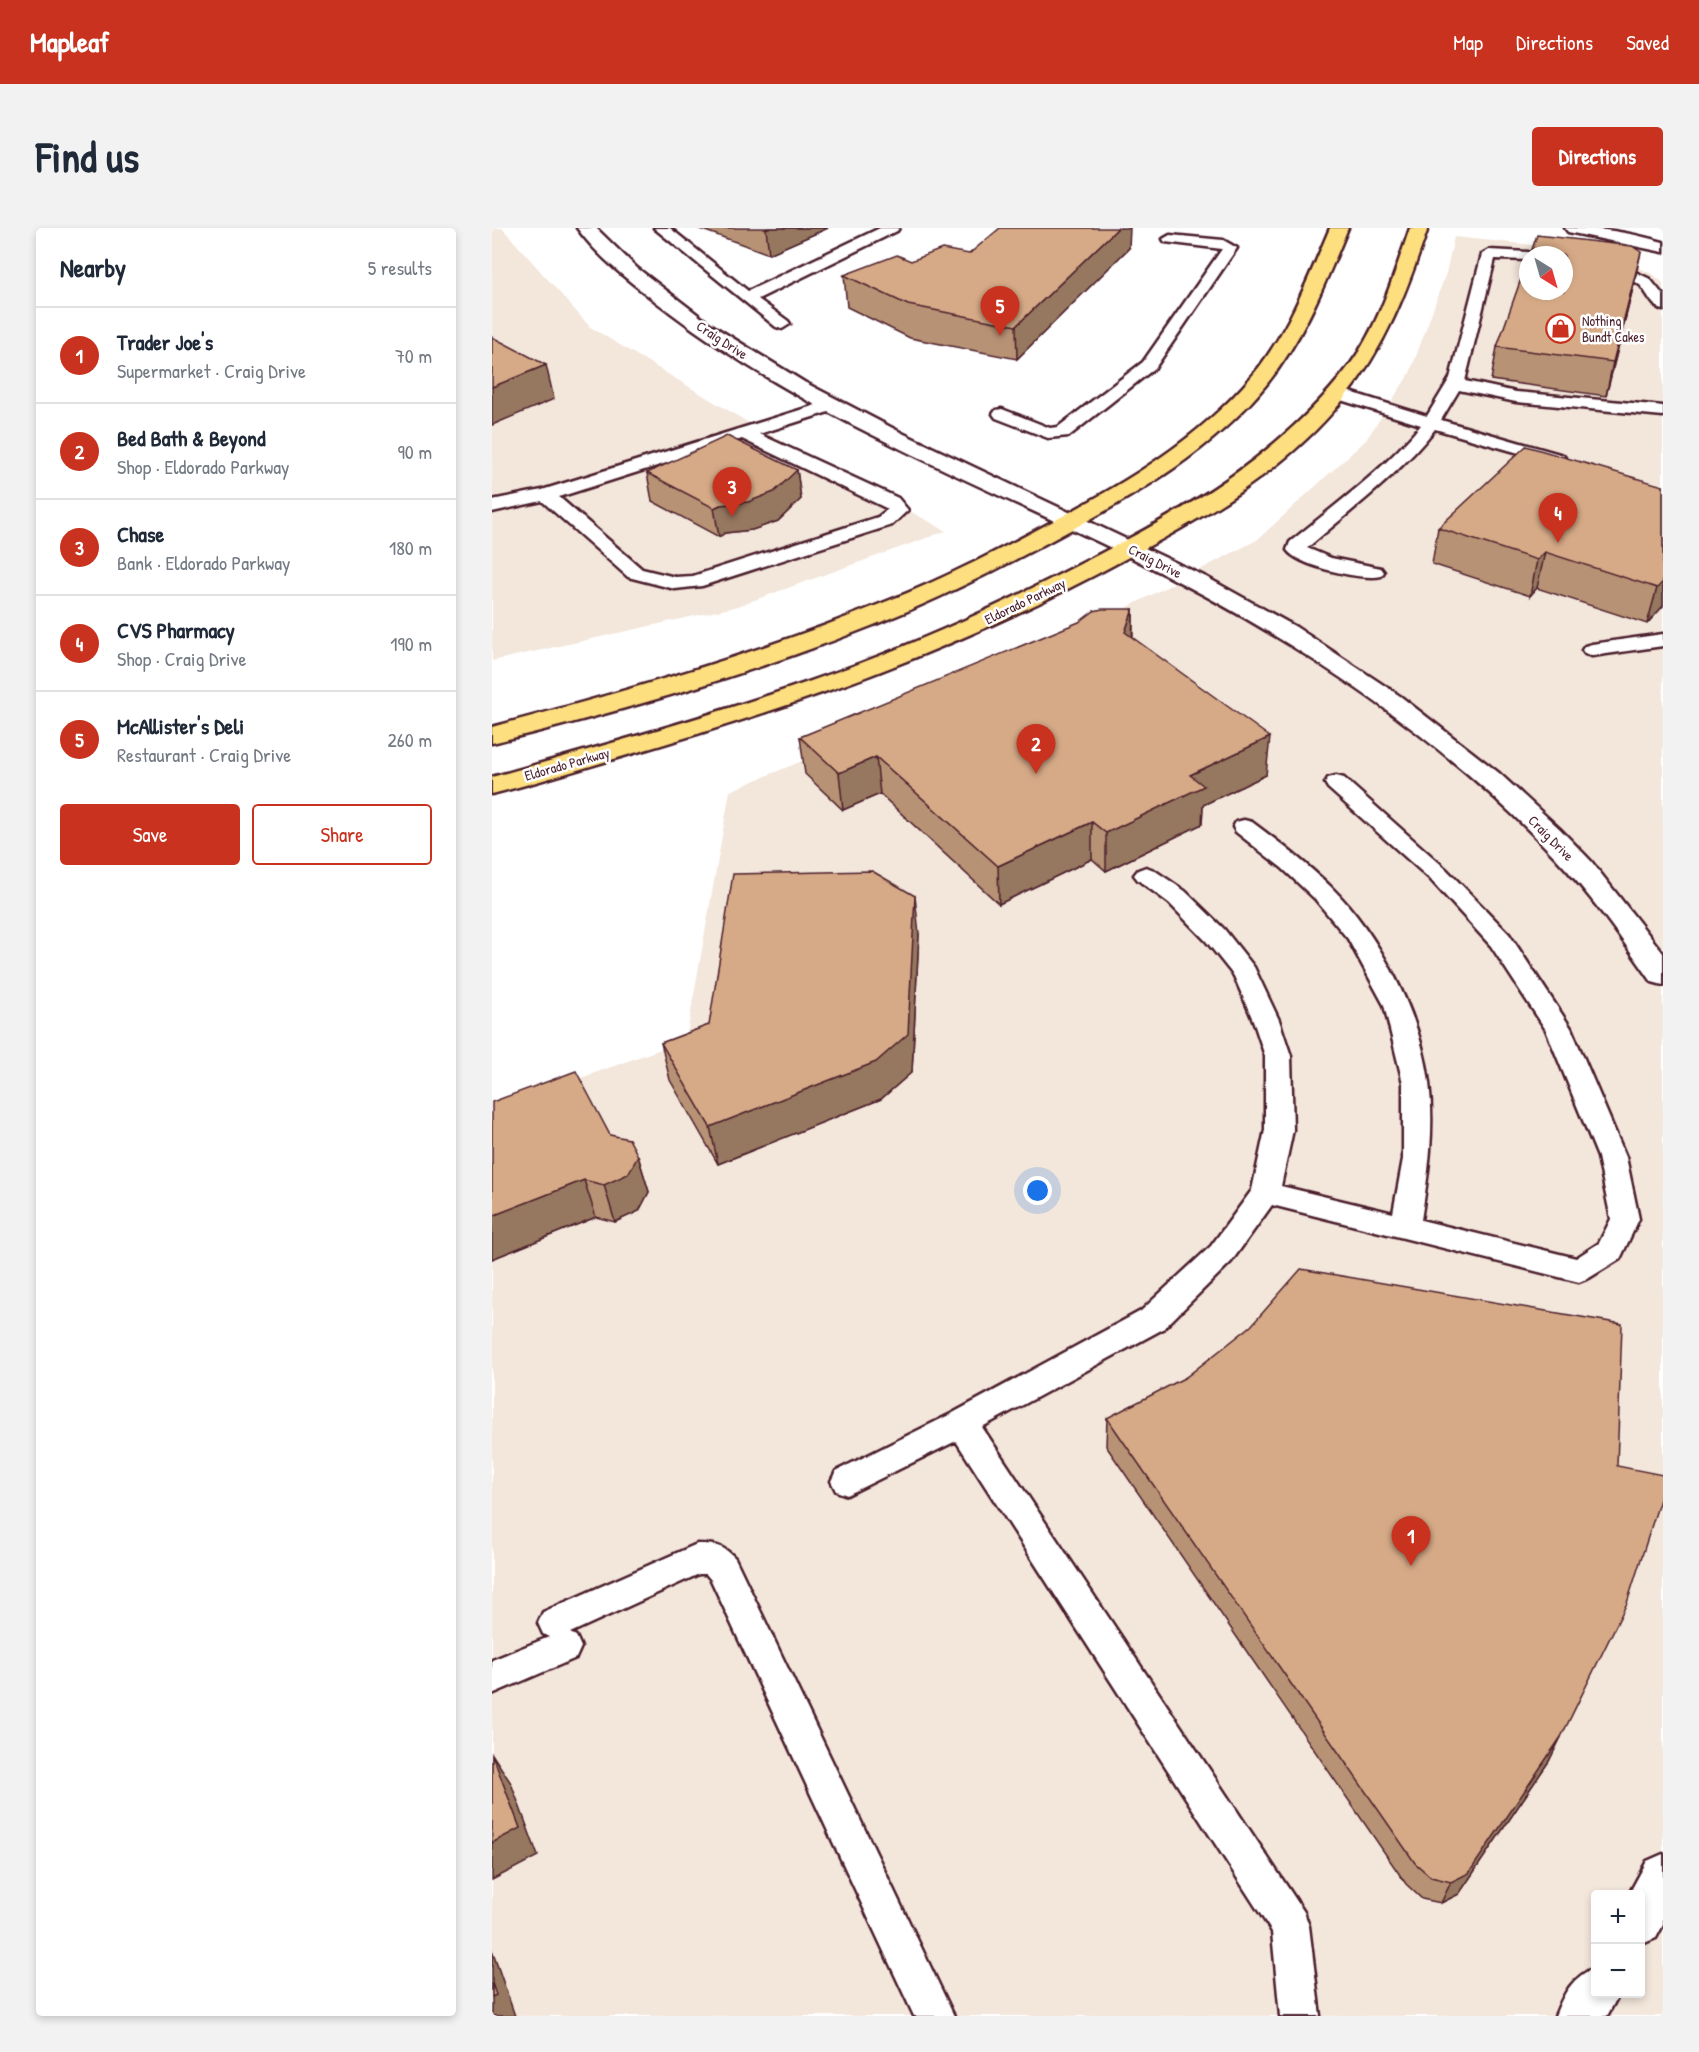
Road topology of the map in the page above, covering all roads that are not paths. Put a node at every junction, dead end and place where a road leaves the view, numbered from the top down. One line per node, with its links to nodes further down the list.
1 (586, 228): 16 (street, Craig Drive)
2 (661, 228): 11 (lane)
3 (892, 228): 11 (lane)
4 (1339, 228): 24 (main road)
5 (1419, 228): 15 (main road, Eldorado Parkway)
6 (1574, 228): 8 (street)
7 (1170, 238): 18 (lane)
8 (1663, 246)
9 (1519, 256): 14 (lane)
10 (1573, 261): 12 (lane)
11 (747, 298): 13 (lane)
12 (1663, 305)
13 (782, 324)
14 (1455, 384): 17 (lane); 19 (lane)
15 (1337, 393): 19 (lane); 25 (main road, Eldorado Parkway)
16 (832, 405): 20 (lane); 24 (street, Craig Drive)
17 (1663, 411)
18 (1002, 414)
19 (1431, 423): 21 (lane); 26 (lane)
20 (744, 433): 22 (lane); 22 (lane)
21 (1579, 465)
22 (546, 495): 23 (lane)
23 (492, 506)
24 (1072, 521): 25 (street, Craig Drive); 29 (main road)
25 (1130, 548): 31 (main road, Eldorado Parkway); 34 (street, Craig Drive)
26 (1374, 572)
27 (1663, 640): 28 (lane)
28 (1592, 650)
29 (492, 735)
30 (1336, 783): 36 (lane)
31 (492, 786)
32 (1244, 827): 36 (lane)
33 (1146, 875): 35 (lane)
34 (1663, 975)
35 (1265, 1193): 36 (lane); 37 (lane)
36 (1405, 1228)
37 (962, 1423): 38 (lane); 44 (lane)
38 (847, 1481)
39 (492, 1677): 43 (lane)
40 (1663, 1877): 41 (street)
41 (1645, 1914)
42 (1591, 1998): 45 (street)
43 (934, 2016)
44 (1299, 2016)
45 (1579, 2016)

